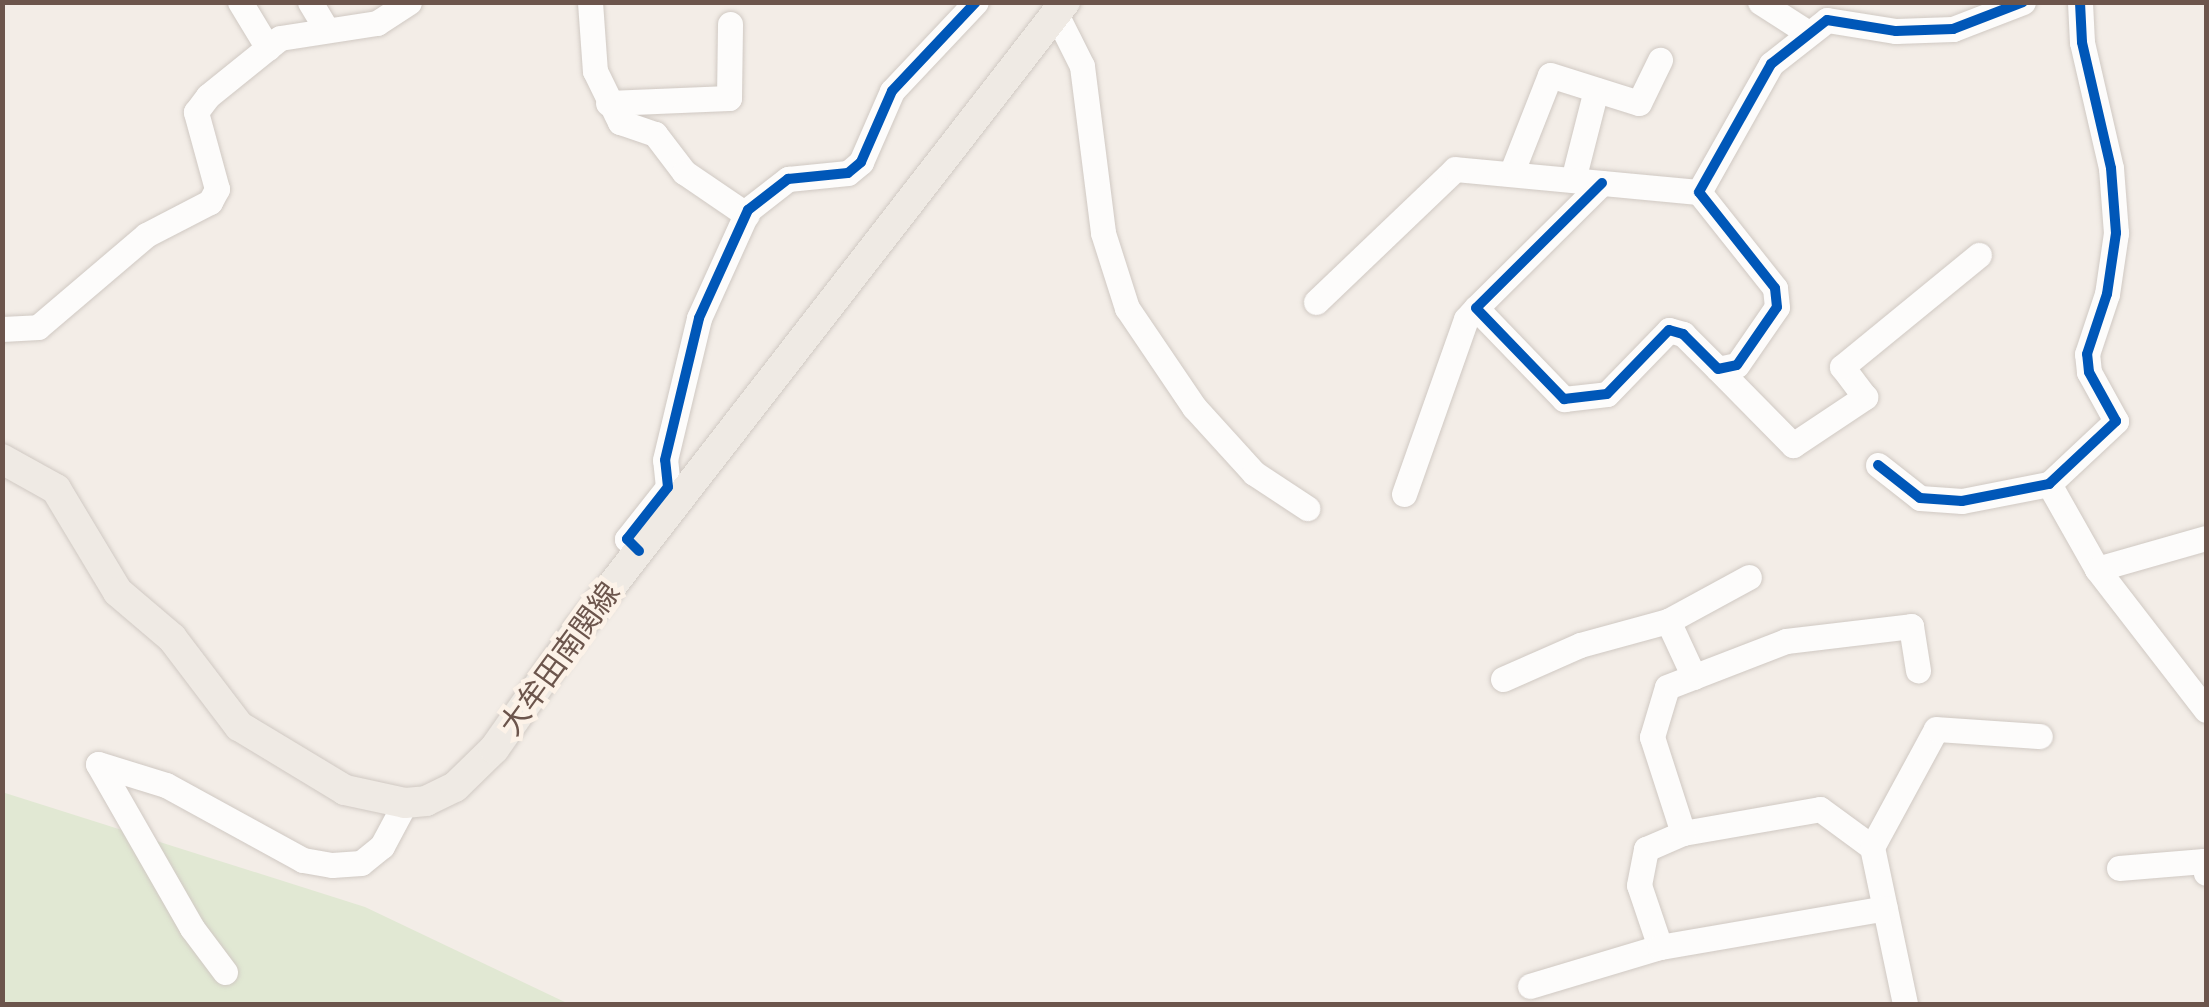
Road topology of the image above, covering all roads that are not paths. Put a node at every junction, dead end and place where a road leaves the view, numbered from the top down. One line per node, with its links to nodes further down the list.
1 (240, 2): 14 (street)
2 (310, 2): 12 (street)
3 (410, 2): 10 (street)
4 (590, 2): 17 (street)
5 (976, 2): 22 (street)
6 (1760, 2): 13 (street)
7 (2023, 2): 13 (street)
8 (2080, 2): 30 (street)
9 (1061, 8): 32 (street); 34 (main road, 大牟田南関線)
10 (372, 13): 12 (street)
11 (730, 24): 17 (street)
12 (326, 29): 14 (street)
13 (1806, 32): 21 (street)
14 (268, 48): 26 (street)
15 (1660, 60): 16 (street)
16 (1596, 90): 18 (street); 19 (street)
17 (608, 103): 22 (street)
18 (1511, 174): 19 (street); 24 (street)
19 (1573, 180): 20 (street)
20 (1602, 183): 21 (street); 25 (street)
21 (1699, 192): 27 (street)
22 (747, 215): 34 (street)
23 (1979, 255): 27 (street)
24 (1316, 302)
25 (1476, 308): 27 (street); 31 (street)
26 (2, 329)
27 (1718, 369)
28 (2, 459): 43 (main road)
29 (1878, 465): 30 (street)
30 (2050, 484): 35 (street)
31 (1404, 494)
32 (1307, 508)
33 (2206, 538): 35 (street)
34 (639, 551): 43 (main road, 大牟田南関線)
35 (2097, 570): 41 (street)
36 (1749, 577): 37 (street)
37 (1668, 621): 39 (street); 40 (street)
38 (1918, 670): 39 (street)
39 (1694, 676): 44 (street)
40 (1503, 680)
41 (2206, 710)
42 (2040, 736): 45 (street)
43 (405, 803): 50 (street)
44 (1683, 833): 45 (street); 49 (street)
45 (1872, 847): 48 (street)
46 (2120, 868): 47 (street)
47 (2206, 874)
48 (1885, 908): 49 (street); 52 (street)
49 (1660, 948): 51 (street)
50 (225, 972)
51 (1530, 986)
52 (1905, 1004)

